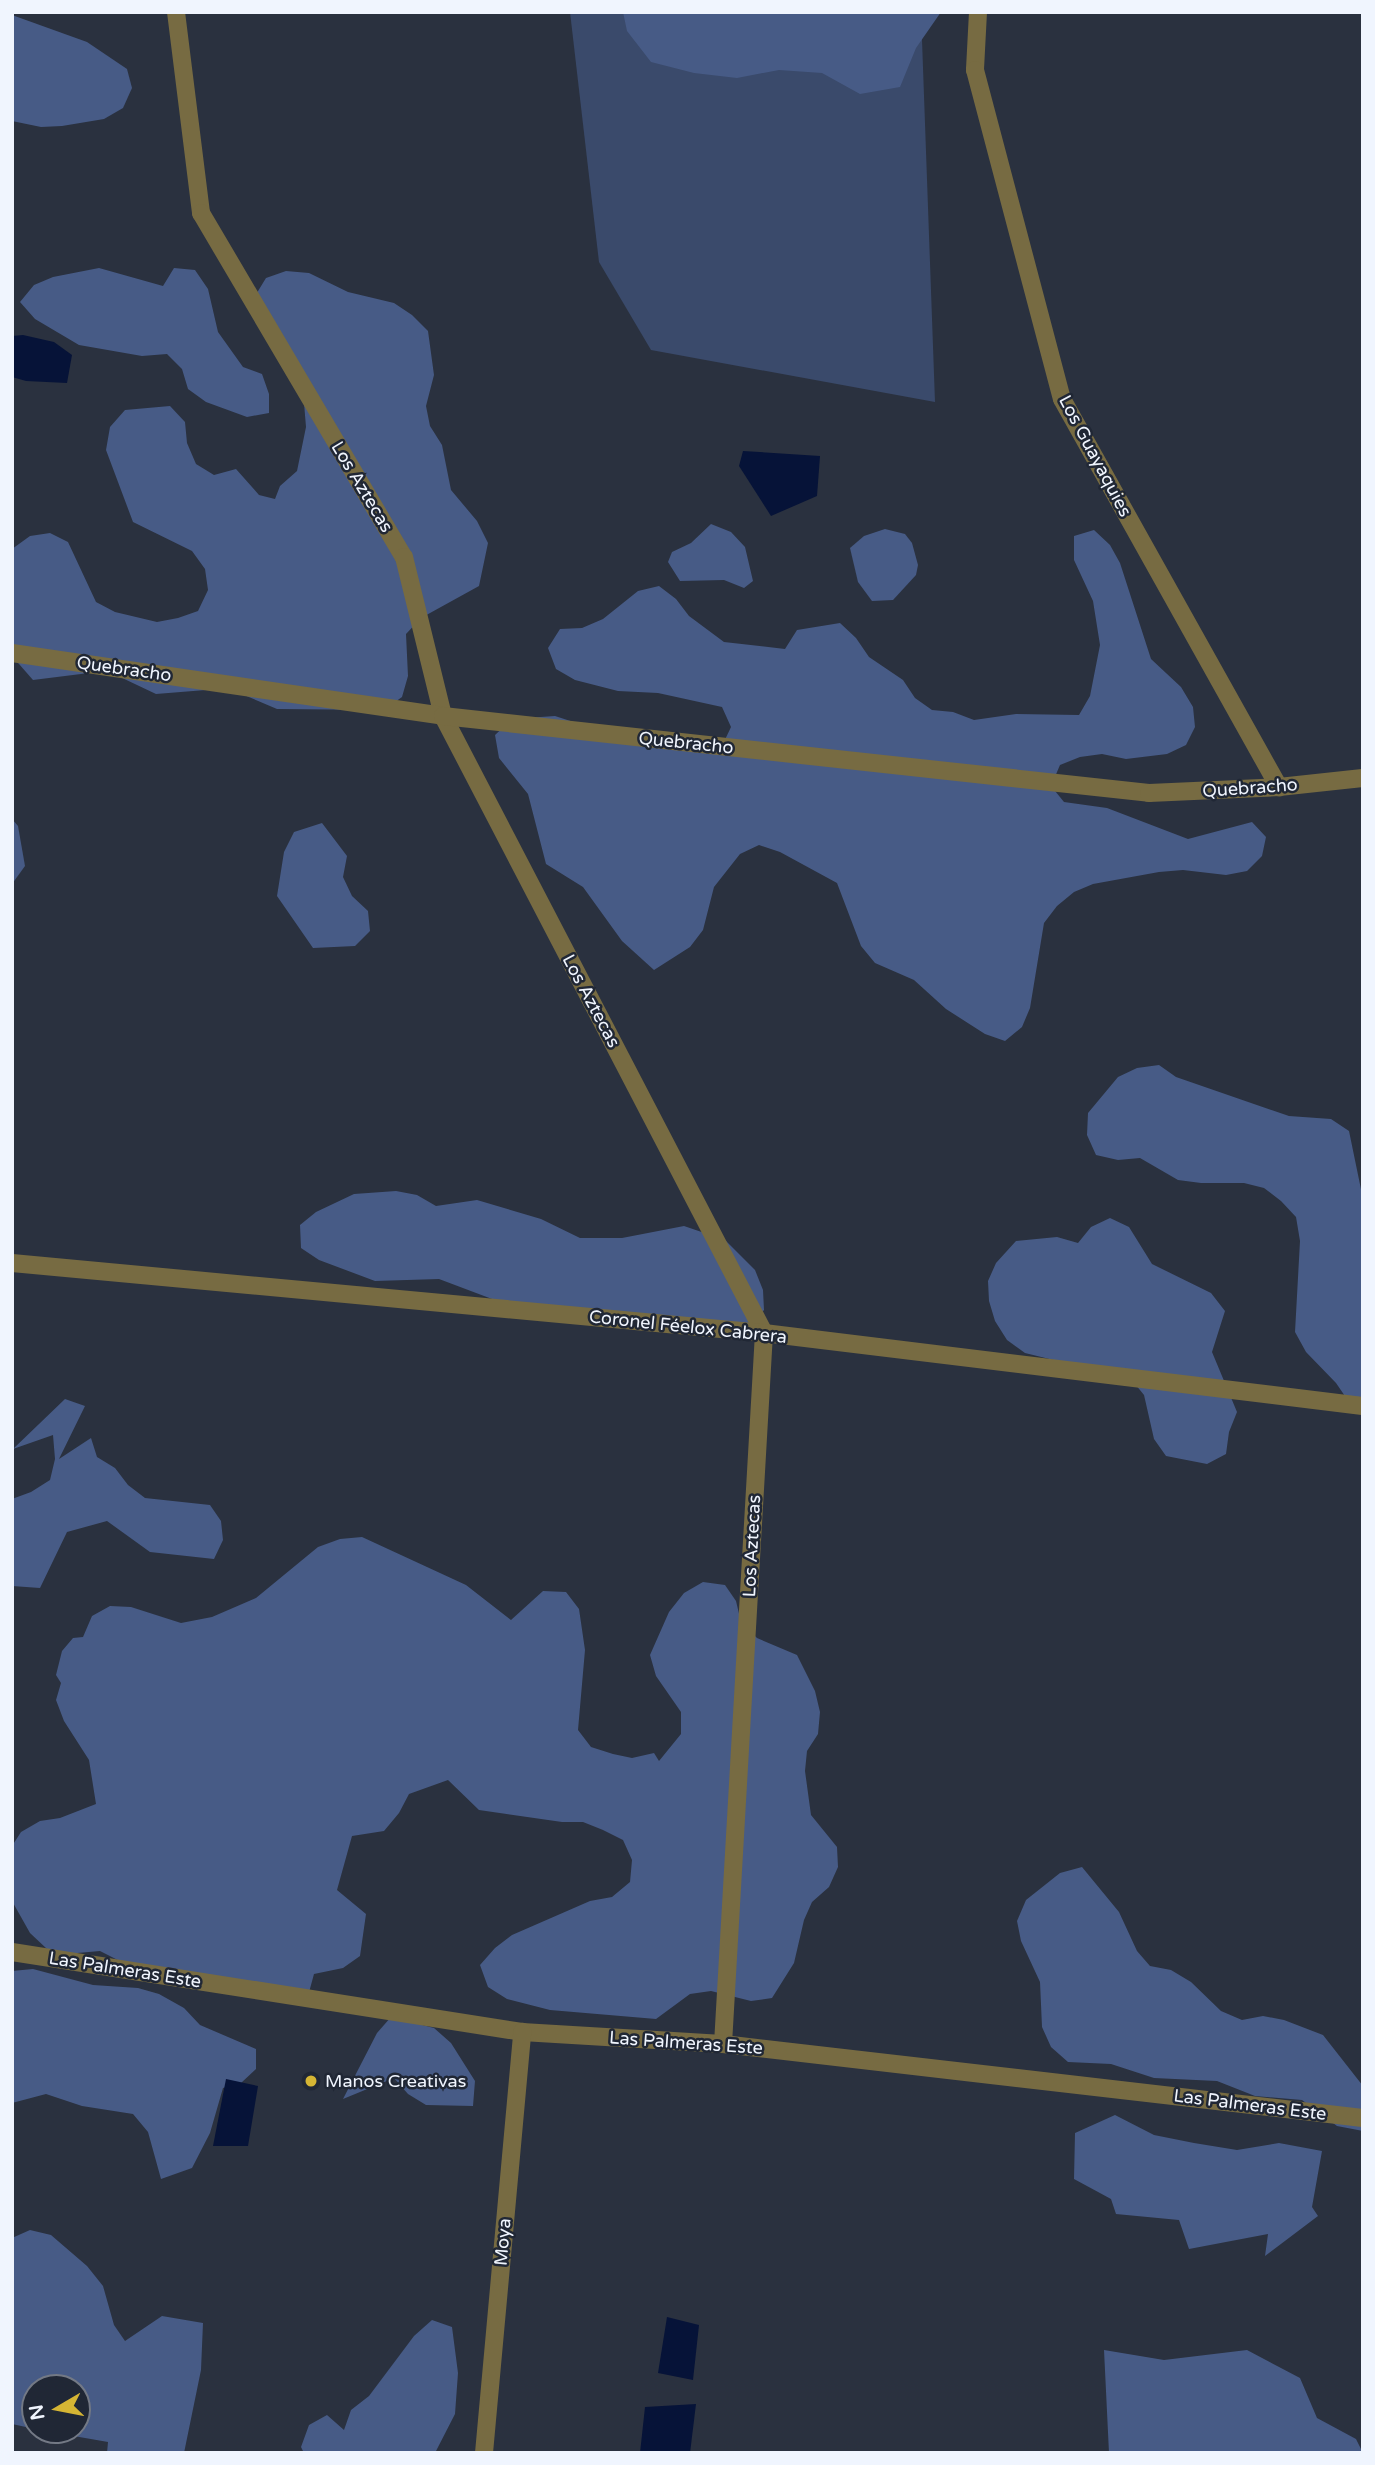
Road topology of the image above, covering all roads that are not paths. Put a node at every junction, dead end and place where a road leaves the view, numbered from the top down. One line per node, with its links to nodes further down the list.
1 (176, 12): 4 (street, Los Aztecas)
2 (978, 12): 6 (street, Los Guayaquies)
3 (12, 653): 4 (street, Quebracho)
4 (443, 716): 6 (street, Quebracho); 8 (street, Los Aztecas)
5 (1363, 778): 6 (street, Quebracho)
6 (1279, 787)
7 (12, 1263): 8 (street, Coronel Féelox Cabrera)
8 (764, 1334): 9 (street, Coronel Féelox Cabrera); 12 (street, Los Aztecas)
9 (1363, 1406)
10 (12, 1952): 11 (street, Las Palmeras Este)
11 (522, 2032): 12 (street, Las Palmeras Este); 14 (street, Moya)
12 (723, 2045): 13 (street, Las Palmeras Este)
13 (1363, 2118)
14 (484, 2453)

